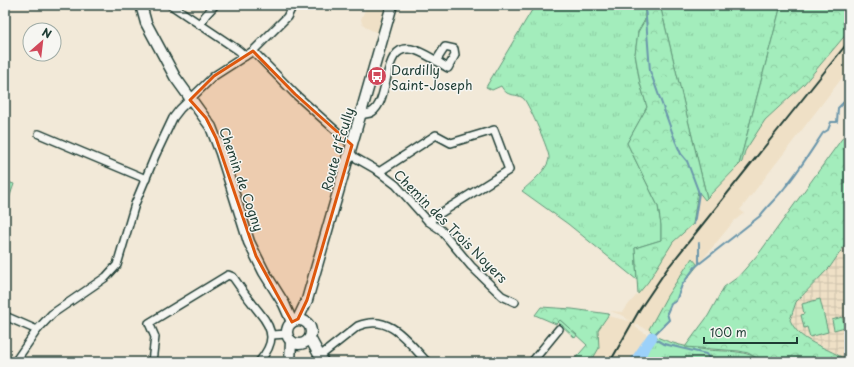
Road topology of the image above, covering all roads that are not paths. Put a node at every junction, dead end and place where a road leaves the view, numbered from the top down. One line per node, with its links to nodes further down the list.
1 (141, 5): 10 (street, Chemin de Cogny)
2 (171, 5): 6 (street)
3 (215, 5): 6 (street)
4 (293, 5): 7 (street)
5 (392, 5): 11 (street, Route d'Écully)
6 (200, 25): 8 (street)
7 (254, 51): 8 (street); 13 (street, Chemin des Trois Noyers)
8 (245, 56): 10 (street)
9 (436, 61): 11 (street)
10 (190, 100): 15 (street); 19 (street, Chemin de Cogny)
11 (361, 115): 13 (street, Route d'Écully)
12 (40, 134): 15 (street)
13 (351, 149): 14 (street, Chemin des Trois Noyers); 19 (street, Route d'Écully)
14 (379, 172): 16 (street, Chemin des Trois Noyers); 16 (street)
15 (146, 179): 21 (street)
16 (428, 221): 17 (street, Chemin des Trois Noyers)
17 (515, 302)
18 (5, 316): 21 (street)
19 (299, 321): 23 (street); 23 (street)
20 (559, 329): 30 (street)
21 (37, 330): 25 (street)
22 (272, 335): 23 (street); 26 (street); 27 (street)
23 (298, 340): 24 (street); 28 (street)
24 (321, 357): 29 (street)
25 (15, 362)
26 (152, 362)
27 (259, 362)
28 (291, 362)
29 (427, 362)
30 (532, 362)

